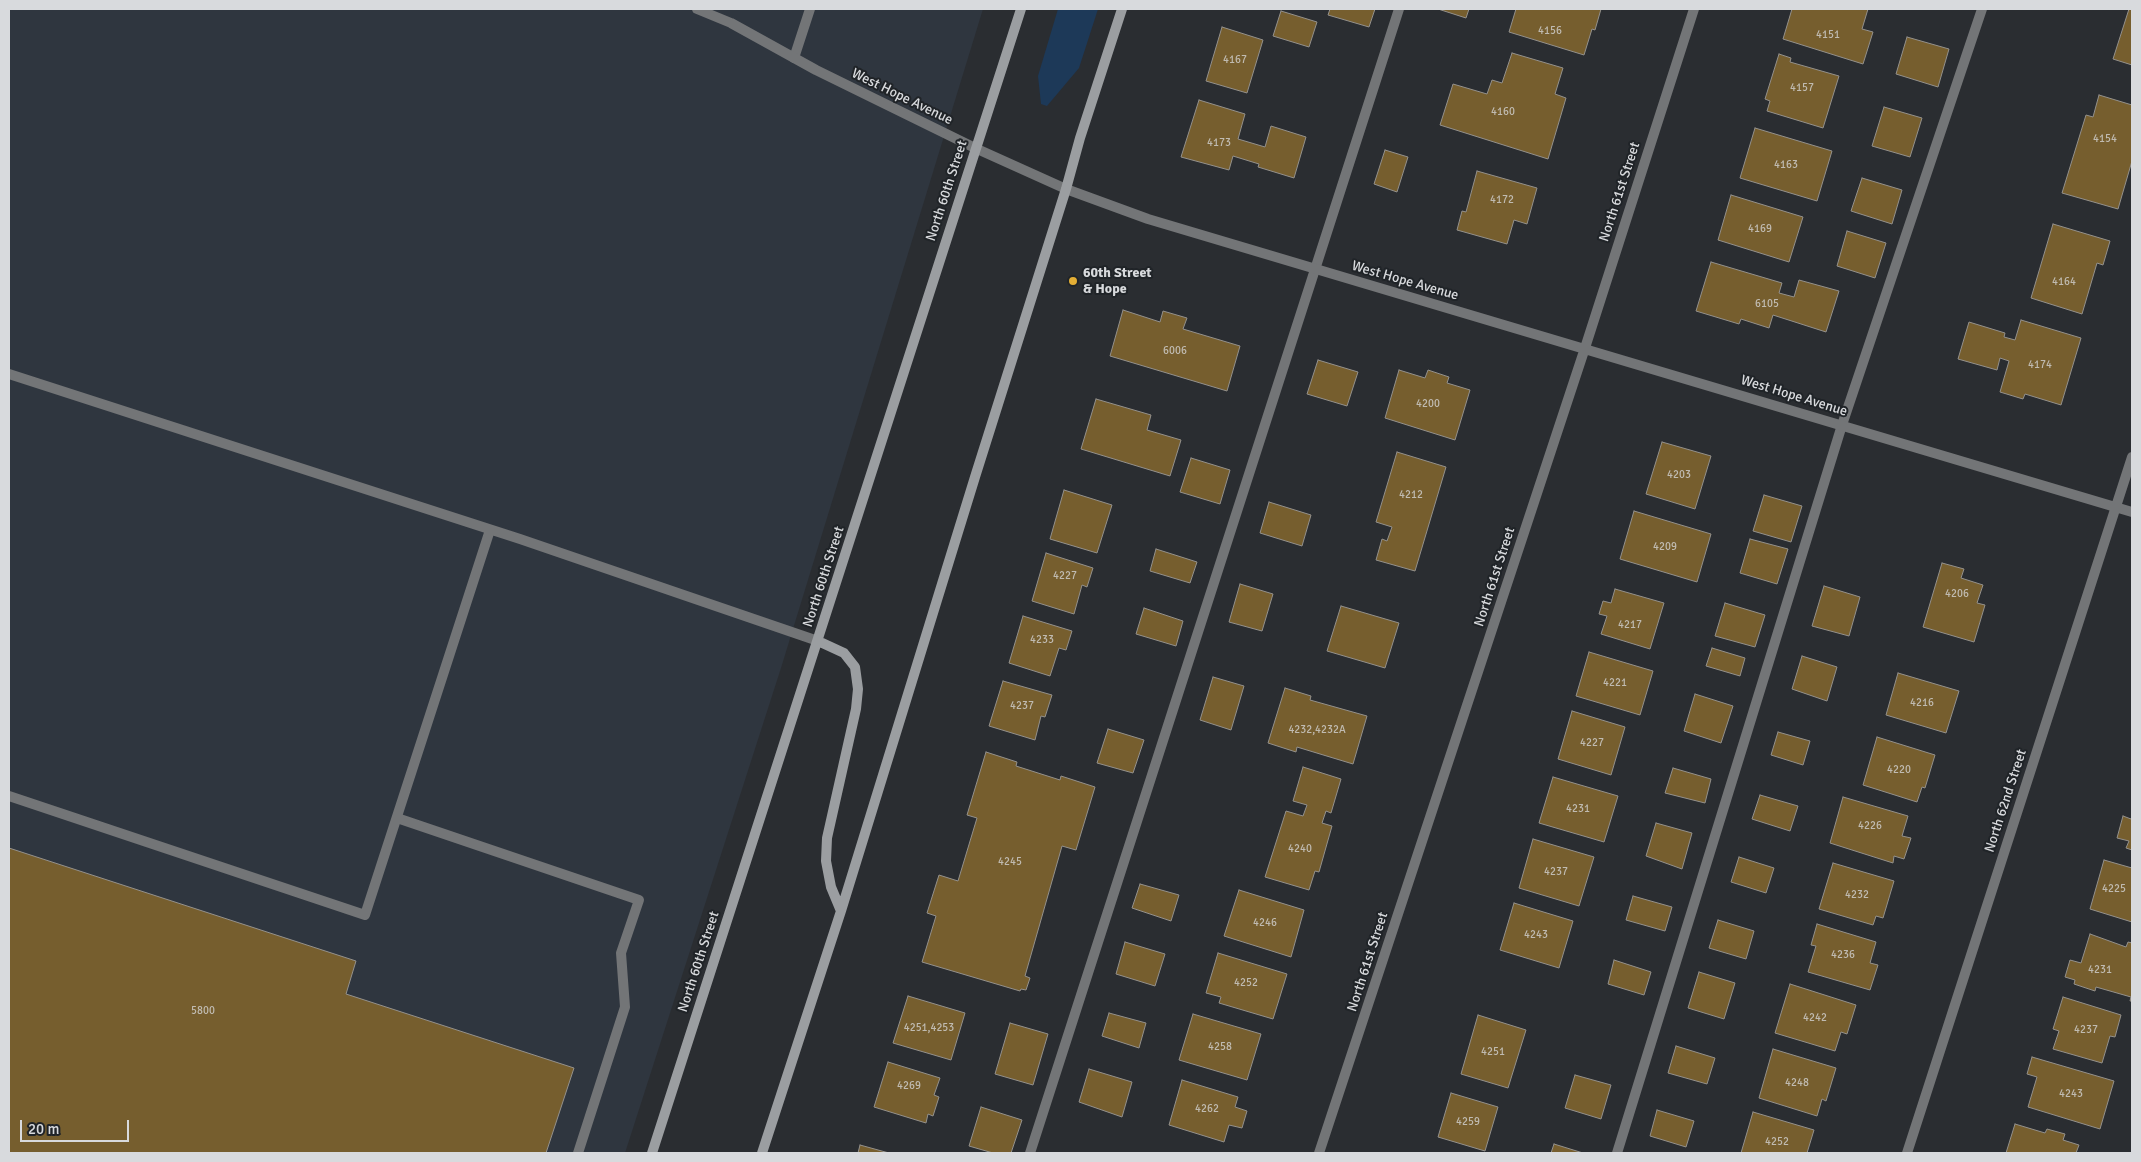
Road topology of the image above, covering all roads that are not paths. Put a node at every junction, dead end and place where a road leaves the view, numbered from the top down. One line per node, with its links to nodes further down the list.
1 (697, 9): 8 (street, West Hope Avenue)
2 (810, 9): 8 (street)
3 (1021, 9): 9 (main road, North 60th Street)
4 (1122, 9): 10 (main road)
5 (1399, 9): 11 (street)
6 (1694, 9): 12 (street, North 61st Street)
7 (1982, 9): 14 (street)
8 (794, 58): 9 (street, West Hope Avenue)
9 (975, 148): 10 (street, West Hope Avenue); 19 (main road, North 60th Street)
10 (1066, 189): 11 (street, West Hope Avenue); 22 (main road)
11 (1314, 269): 12 (street, West Hope Avenue); 26 (street)
12 (1585, 348): 14 (street, West Hope Avenue); 27 (street, North 61st Street)
13 (9, 374): 18 (street)
14 (1842, 426): 16 (street, West Hope Avenue); 28 (street)
15 (2132, 457): 16 (street, North 62nd Street)
16 (2115, 508): 17 (street, West Hope Avenue); 29 (street, North 62nd Street)
17 (2132, 512)
18 (490, 530): 19 (street); 21 (street)
19 (818, 640): 22 (main road); 24 (main road, North 60th Street)
20 (9, 796): 21 (street)
21 (397, 818): 23 (street)
22 (841, 911): 25 (main road)
23 (578, 1153)
24 (652, 1153)
25 (762, 1153)
26 (1030, 1153)
27 (1319, 1153)
28 (1616, 1153)
29 (1908, 1153)

